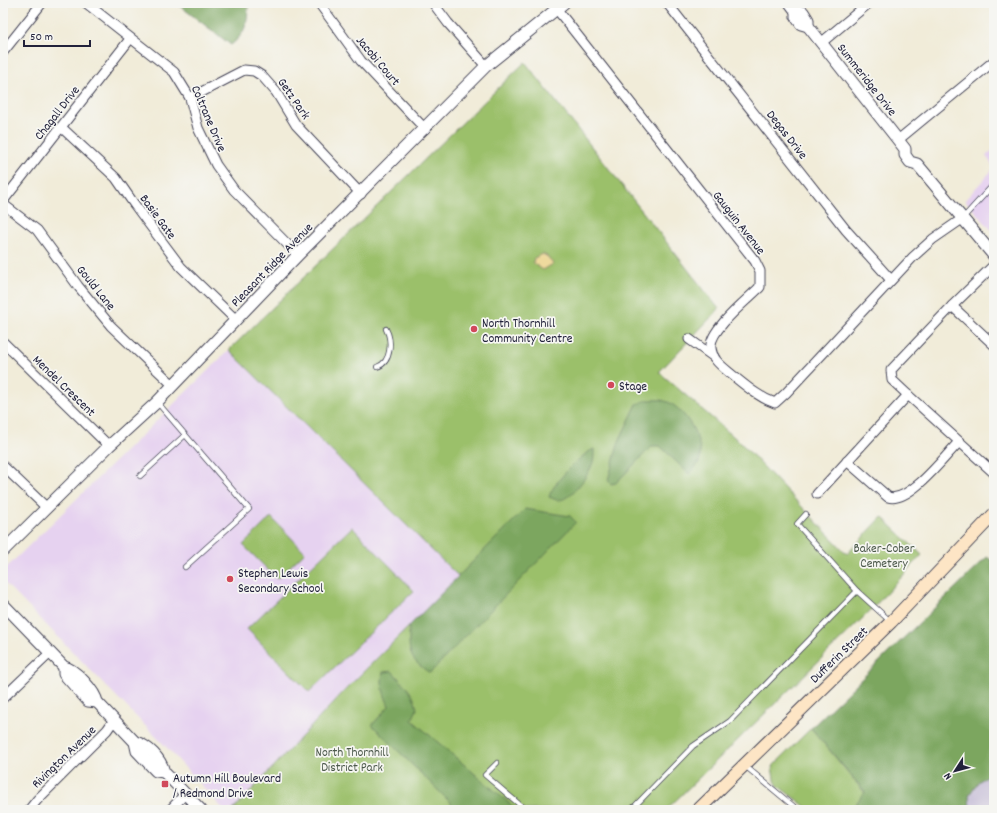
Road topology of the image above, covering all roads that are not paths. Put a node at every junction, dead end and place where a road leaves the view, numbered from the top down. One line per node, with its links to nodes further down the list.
1 (42, 3): 11 (street)
2 (86, 3): 9 (street, Coltrane Drive)
3 (319, 3): 16 (street, Jacobi Court)
4 (433, 3): 13 (street)
5 (667, 3): 25 (street, Degas Drive)
6 (868, 3): 10 (street)
7 (557, 5): 13 (street, Pleasant Ridge Avenue); 32 (street, Gauguin Avenue)
8 (793, 7): 10 (street, Summeridge Drive)
9 (130, 39): 14 (street, Coltrane Drive); 15 (street, Chagall Drive)
10 (821, 43): 17 (street, Summeridge Drive)
11 (3, 52)
12 (994, 61): 17 (street)
13 (486, 66): 16 (street, Pleasant Ridge Avenue)
14 (190, 98): 19 (street, Getz Park); 22 (street, Coltrane Drive)
15 (61, 127): 20 (street, Chagall Drive); 27 (street, Basie Gate)
16 (425, 129): 19 (street, Pleasant Ridge Avenue)
17 (898, 140): 21 (street, Summeridge Drive)
18 (994, 184): 21 (lane)
19 (361, 194): 22 (street, Pleasant Ridge Avenue)
20 (3, 203): 34 (street, Gould Lane)
21 (962, 219): 23 (street, Summeridge Drive); 25 (street)
22 (298, 255): 27 (street, Pleasant Ridge Avenue)
23 (994, 256)
24 (994, 265): 26 (street)
25 (891, 280): 32 (street)
26 (952, 306): 31 (street); 35 (street)
27 (236, 320): 34 (street, Pleasant Ridge Avenue)
28 (386, 329): 33 (lane)
29 (689, 339): 32 (street)
30 (3, 342): 39 (street, Mendel Crescent)
31 (994, 345)
32 (714, 357)
33 (377, 367)
34 (173, 385): 36 (street, Pleasant Ridge Avenue)
35 (908, 395): 38 (street); 40 (street)
36 (157, 402): 37 (lane); 39 (street, Pleasant Ridge Avenue)
37 (185, 435): 43 (lane); 49 (lane)
38 (959, 442): 40 (street); 42 (street)
39 (109, 446): 45 (street, Pleasant Ridge Avenue)
40 (848, 461): 44 (street)
41 (3, 466): 45 (street)
42 (994, 473)
43 (140, 476)
44 (817, 494)
45 (46, 508): 48 (street, Pleasant Ridge Avenue)
46 (806, 514): 50 (lane)
47 (994, 514): 52 (main road, Dufferin Street)
48 (3, 551)
49 (185, 567)
50 (858, 591): 52 (lane); 63 (lane)
51 (3, 604): 53 (street)
52 (891, 622): 57 (main road, Dufferin Street)
53 (50, 653): 54 (street); 55 (street)
54 (3, 698)
55 (114, 720): 58 (street); 59 (street, Rivington Avenue)
56 (497, 763): 62 (lane)
57 (743, 765): 64 (main road, Dufferin Street); 65 (lane)
58 (185, 794): 60 (street); 61 (street)
59 (29, 810)
60 (170, 810)
61 (201, 810)
62 (526, 810)
63 (631, 810)
64 (698, 810)
65 (798, 810)

